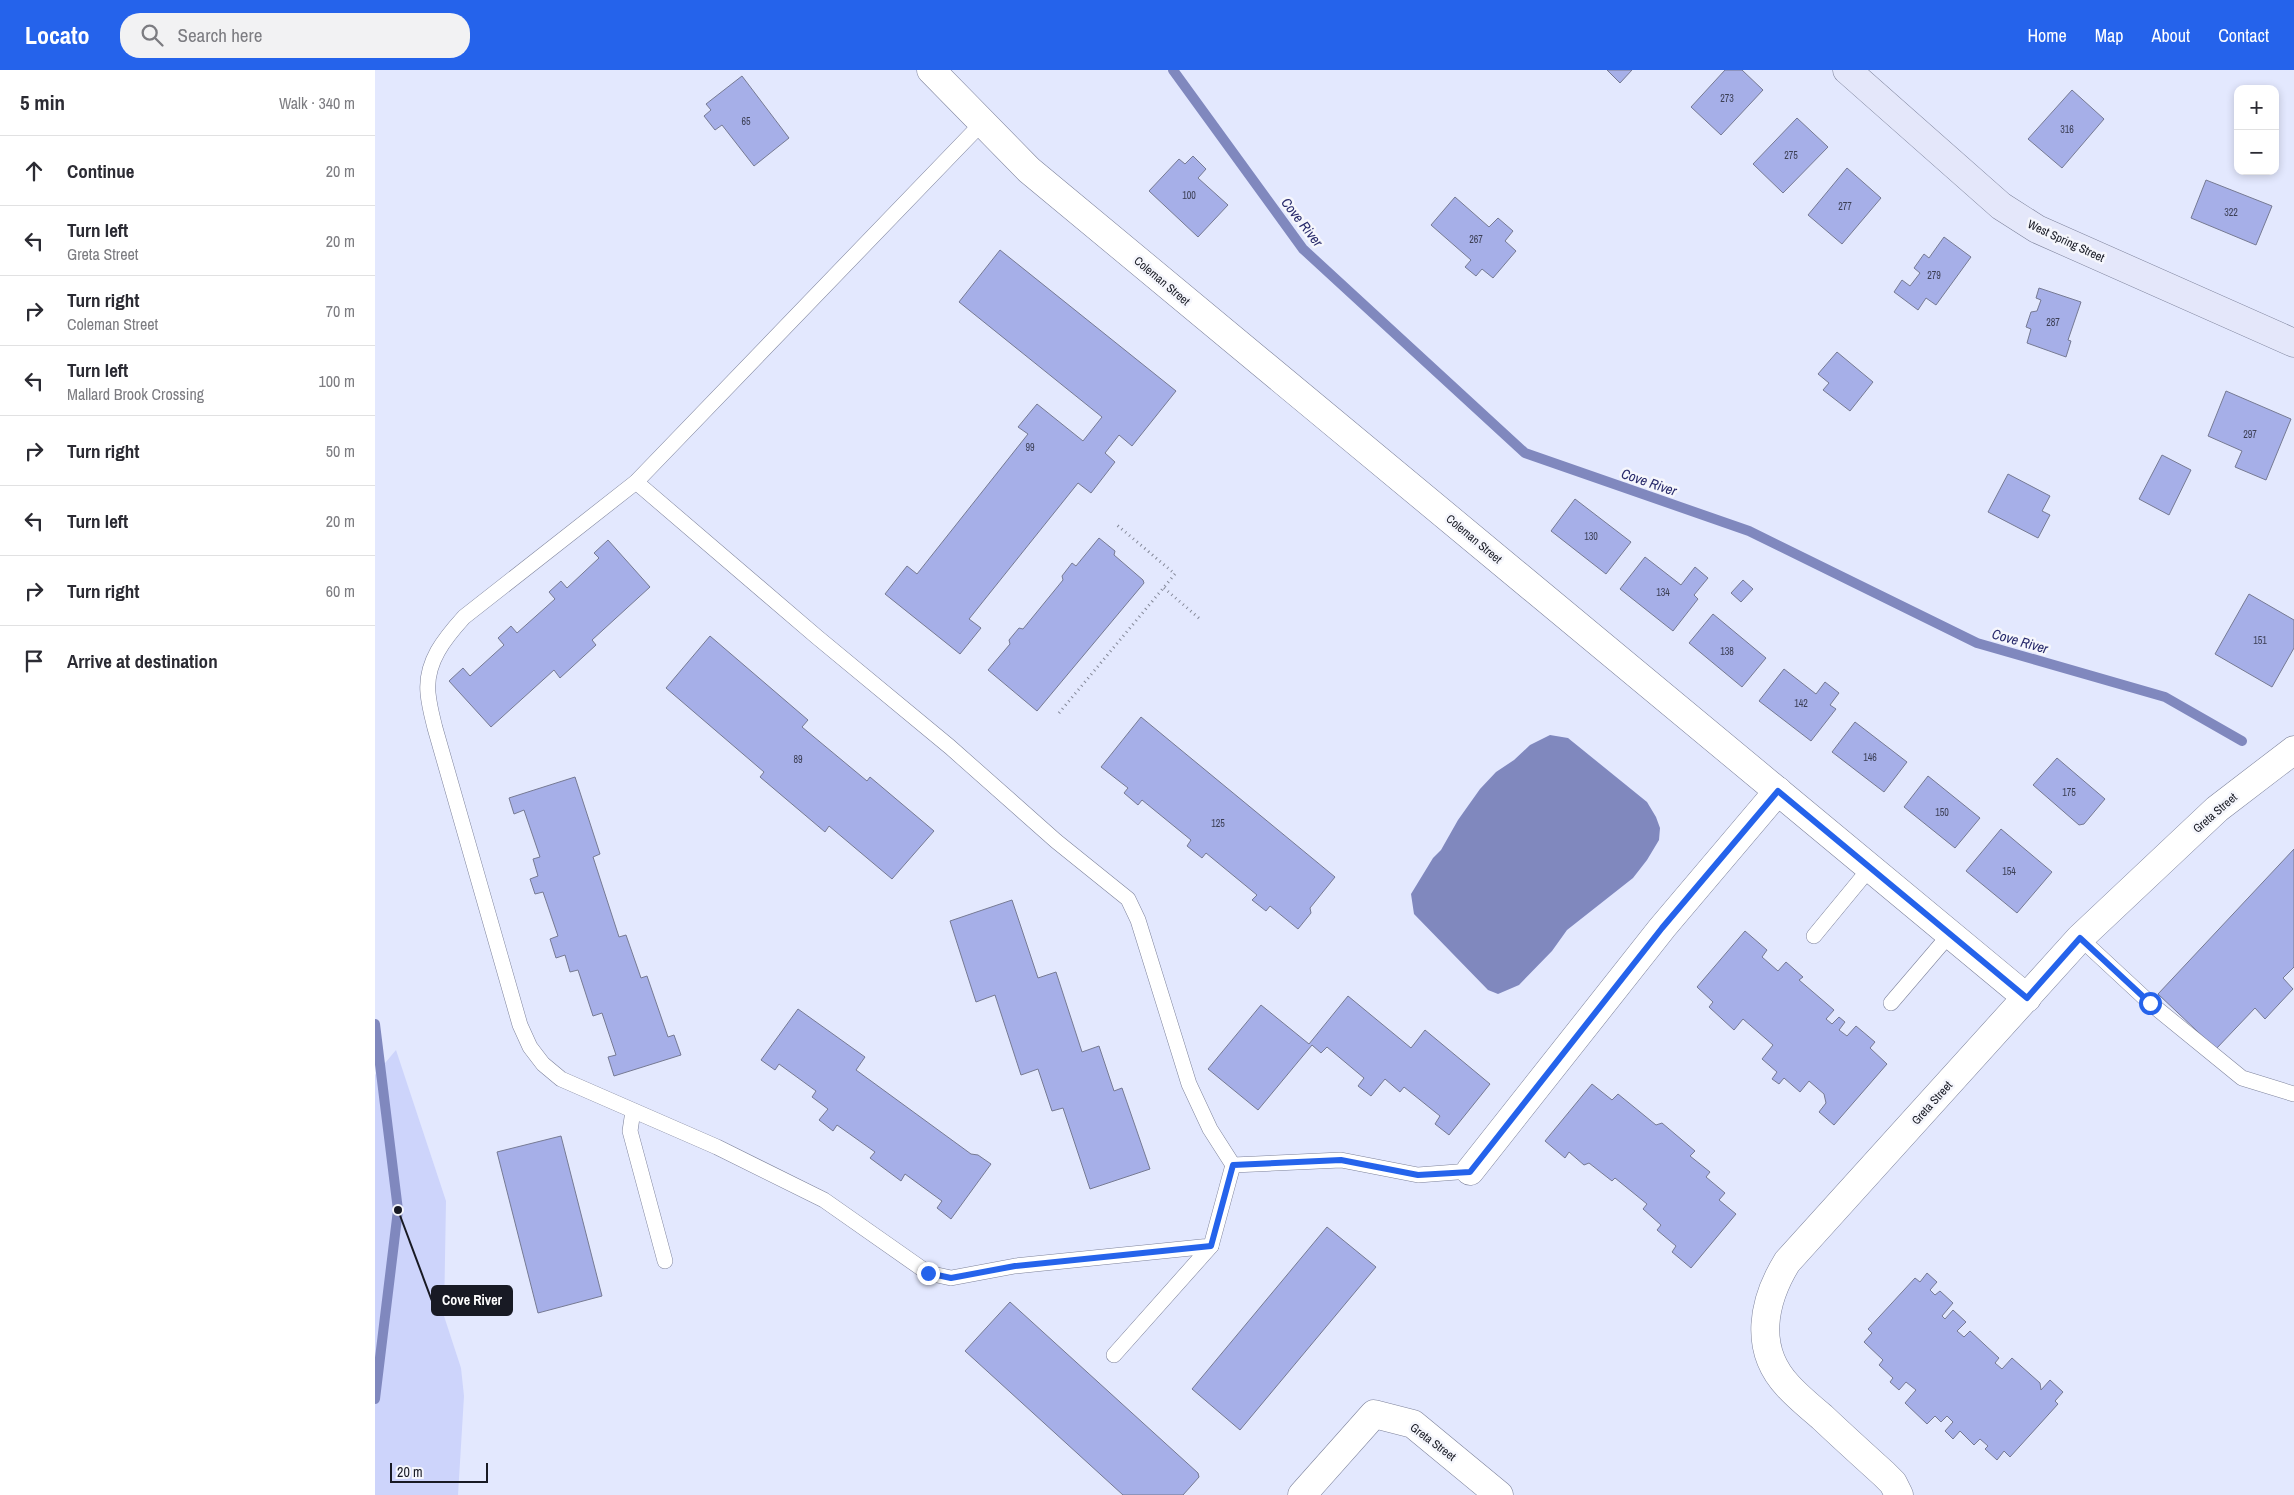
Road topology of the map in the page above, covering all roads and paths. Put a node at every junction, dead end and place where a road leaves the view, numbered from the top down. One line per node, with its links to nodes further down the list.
1 (931, 70): 3 (street, Coleman Street)
2 (1847, 70): 4 (main road, West Spring Street)
3 (983, 122): 5 (lane); 11 (street, Coleman Street)
4 (2294, 343)
5 (635, 482): 19 (lane); 20 (lane)
6 (1117, 525): 7 (path)
7 (1164, 588): 8 (path); 9 (path)
8 (1200, 619)
9 (1059, 714)
10 (2294, 750): 15 (street, Greta Street)
11 (1778, 791): 12 (street, Coleman Street); 21 (street)
12 (1870, 868): 13 (street, Coleman Street); 14 (lane)
13 (1950, 934): 16 (street, Coleman Street); 17 (lane)
14 (1814, 936)
15 (2080, 938): 16 (street, Greta Street); 18 (lane)
16 (2027, 998): 27 (street, Greta Street)
17 (1891, 1003)
18 (2294, 1094)
19 (633, 1112): 22 (lane); 23 (lane)
20 (1233, 1165): 21 (lane); 22 (lane)
21 (1470, 1172)
22 (1211, 1246): 24 (lane)
23 (665, 1261)
24 (1114, 1355)
25 (1302, 1495): 26 (street, Greta Street)
26 (1499, 1495)
27 (1899, 1495)

